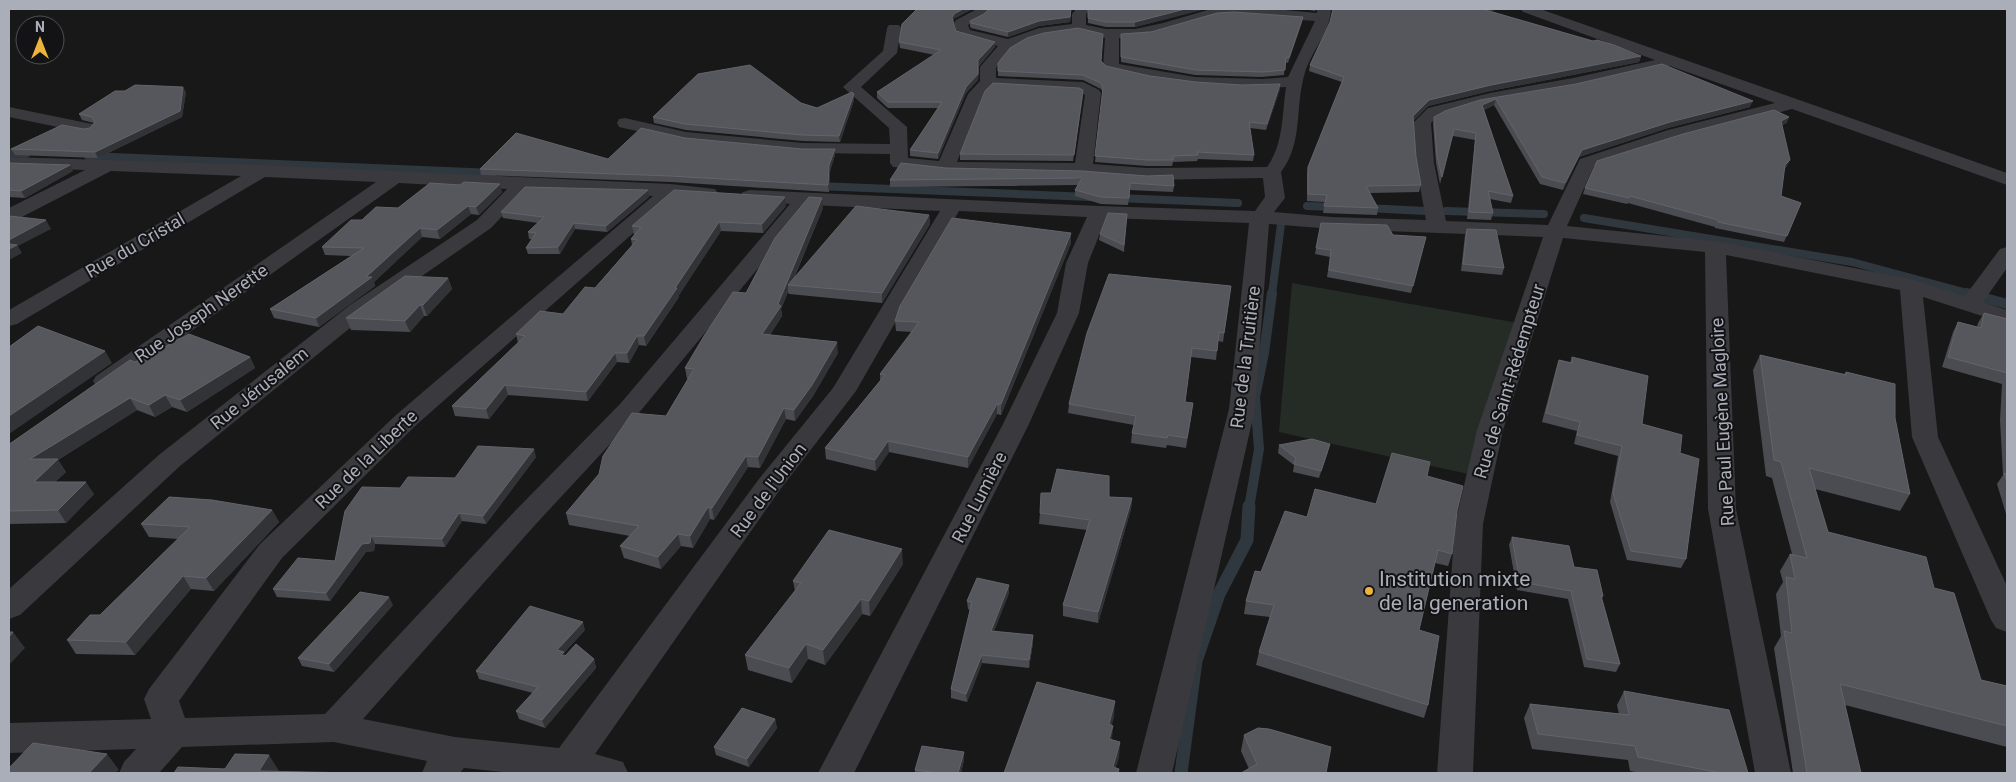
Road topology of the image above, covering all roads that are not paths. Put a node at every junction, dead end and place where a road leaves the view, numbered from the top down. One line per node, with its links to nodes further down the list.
1 (984, 9): 8 (street)
2 (1083, 9): 5 (street)
3 (1528, 9): 9 (street)
4 (1324, 13): 7 (street); 10 (street)
5 (1079, 26): 7 (street); 8 (street)
6 (894, 28): 16 (street)
7 (1112, 33): 10 (street)
8 (1010, 44): 11 (street)
9 (1673, 61): 12 (street); 32 (street)
10 (1295, 81): 22 (street)
11 (988, 82): 19 (street); 20 (street)
12 (1792, 104): 24 (street); 33 (street, Rue de Saint-Rédempteur)
13 (9, 112): 15 (street)
14 (624, 123): 16 (street)
15 (87, 128)
16 (900, 149): 19 (street)
17 (9, 162): 18 (street)
18 (107, 166): 21 (street); 30 (street)
19 (946, 167): 20 (street)
20 (1083, 169): 22 (street)
21 (262, 171): 23 (street); 39 (street, Rue du Cristal)
22 (1272, 172): 31 (street, Rue de la Truitière)
23 (394, 178): 25 (street); 40 (street, Rue Joseph Nerette)
24 (2007, 179)
25 (521, 185): 26 (street); 41 (street, Rue Jérusalem)
26 (671, 190): 27 (street); 44 (street, Rue de la Liberte)
27 (804, 199): 28 (street); 43 (street)
28 (953, 205): 29 (street); 47 (street, Rue de l'Union)
29 (1099, 212): 31 (street); 50 (street, Rue Lumière)
30 (9, 216)
31 (1260, 217): 32 (street); 51 (street, Rue de la Truitière)
32 (1437, 225): 33 (street)
33 (1555, 231): 34 (street); 52 (street, Rue de Saint-Rédempteur)
34 (1715, 247): 36 (street); 53 (street, Rue Paul Eugène Magloire)
35 (2007, 253): 37 (street)
36 (1911, 286): 37 (street); 42 (street)
37 (1970, 305): 38 (street)
38 (2007, 317)
39 (9, 319)
40 (89, 392)
41 (9, 607)
42 (2007, 620)
43 (334, 728): 44 (street); 46 (street)
44 (173, 733): 45 (street); 48 (street)
45 (9, 738)
46 (448, 763): 47 (street)
47 (568, 764): 49 (street)
48 (137, 773)
49 (610, 773)
50 (836, 773)
51 (1154, 773)
52 (1455, 773)
53 (1773, 773)

